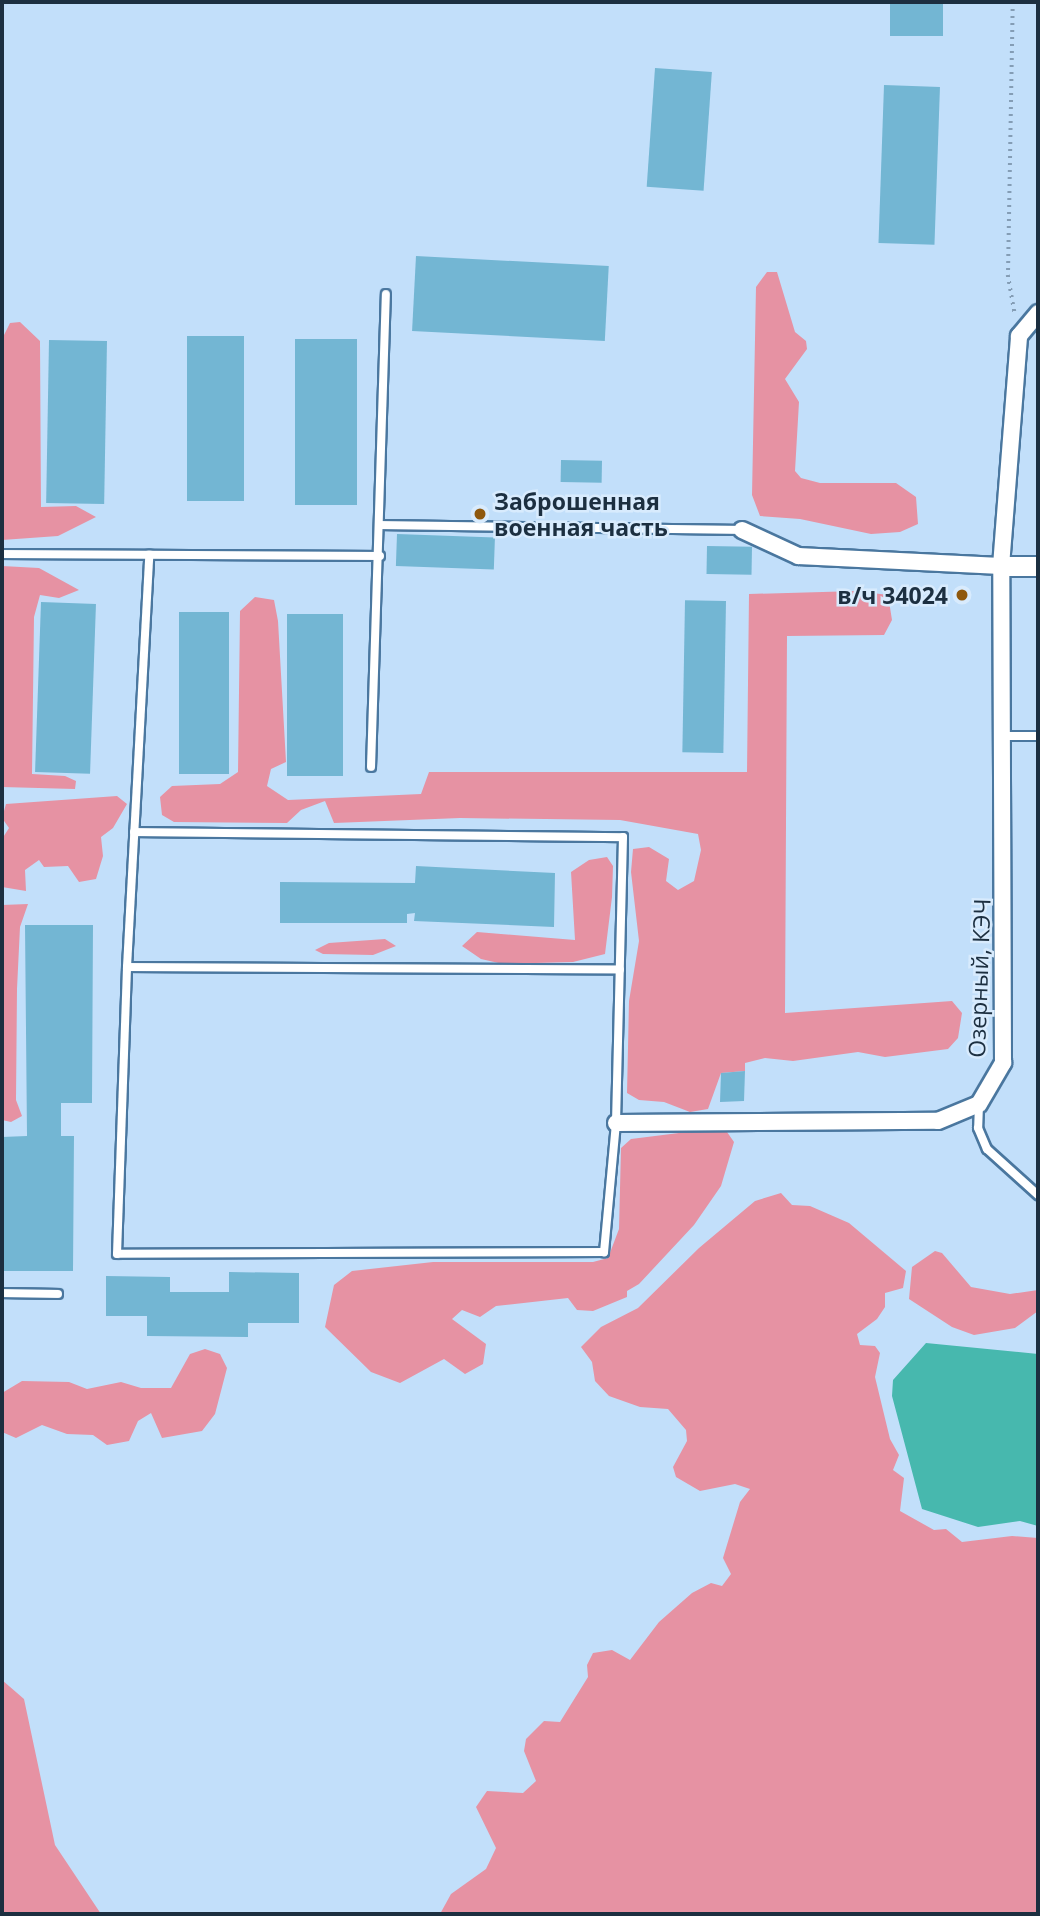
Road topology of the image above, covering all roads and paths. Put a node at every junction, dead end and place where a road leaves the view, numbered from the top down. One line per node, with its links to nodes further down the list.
1 (1013, 2): 4 (path)
2 (386, 295): 5 (lane)
3 (1038, 313): 4 (street)
4 (1019, 336): 10 (street, Озерный, КЭЧ)
5 (381, 525): 6 (lane); 9 (lane)
6 (742, 530): 10 (street)
7 (2, 554): 8 (lane)
8 (149, 555): 9 (lane); 15 (lane)
9 (380, 556): 14 (lane)
10 (1001, 566): 11 (street); 12 (street, Озерный, КЭЧ)
11 (1038, 566)
12 (1004, 736): 13 (lane); 18 (street, Озерный, КЭЧ)
13 (1038, 736)
14 (371, 767)
15 (134, 832): 16 (lane); 17 (lane)
16 (127, 967): 17 (lane); 19 (lane)
17 (620, 970): 19 (lane)
18 (979, 1104): 19 (street); 20 (lane)
19 (616, 1122)
20 (1038, 1195)
21 (2, 1293): 22 (lane)
22 (58, 1294)

